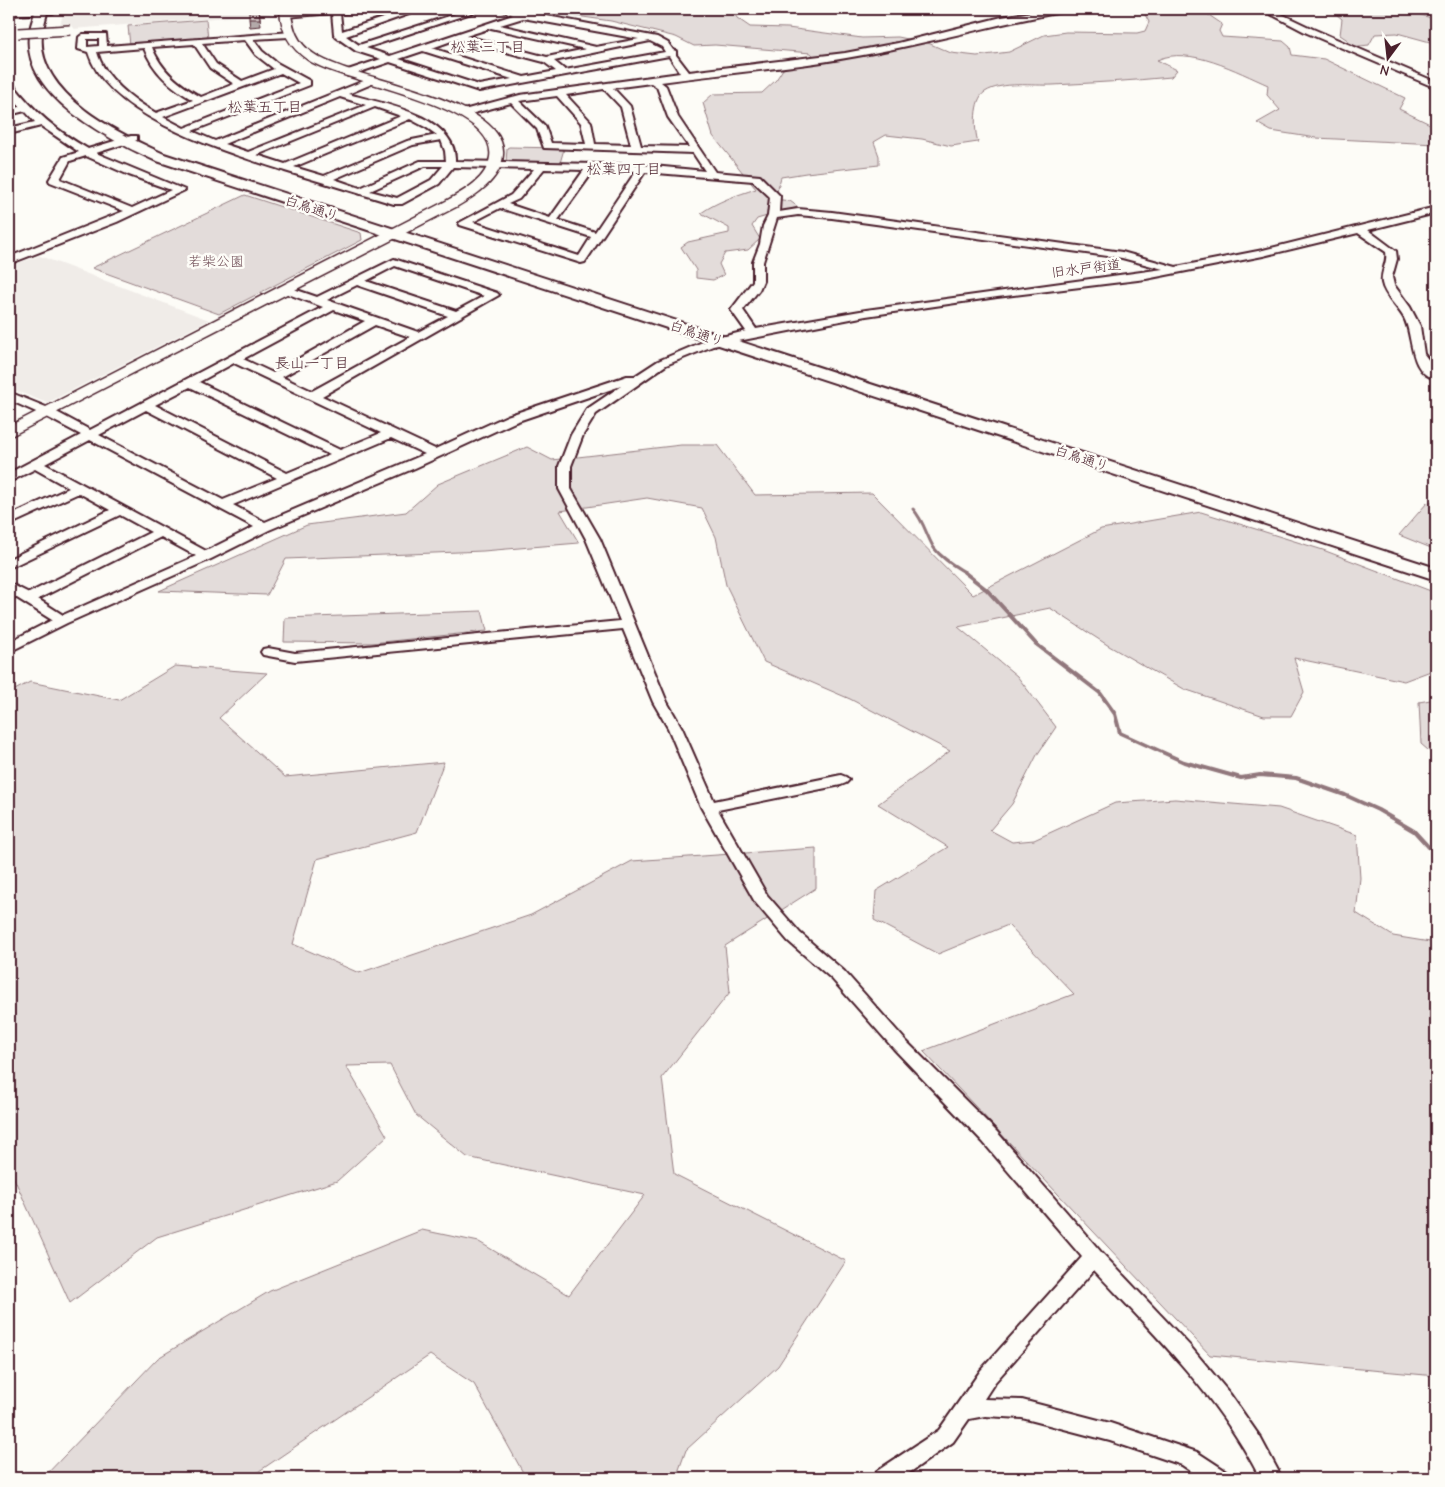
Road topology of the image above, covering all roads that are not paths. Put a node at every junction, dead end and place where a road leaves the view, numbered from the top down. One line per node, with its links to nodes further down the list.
1 (358, 9): 9 (street)
2 (419, 9): 16 (street)
3 (479, 9): 22 (street)
4 (503, 9): 11 (street)
5 (1062, 9): 33 (street)
6 (1266, 9): 38 (street)
7 (48, 10): 10 (street); 55 (main road, 白鳥通り)
8 (286, 11): 9 (street); 15 (street)
9 (336, 11): 16 (street)
10 (9, 12)
11 (522, 15): 12 (street); 19 (street)
12 (490, 26): 18 (street); 26 (street)
13 (70, 30): 14 (street, bridge)
14 (14, 34)
15 (289, 34): 17 (street); 31 (street)
16 (339, 35): 22 (street)
17 (247, 37): 20 (street); 30 (street)
18 (457, 37): 23 (street); 29 (street)
19 (651, 38): 26 (street); 27 (street)
20 (196, 41): 21 (street); 37 (street)
21 (147, 45): 24 (street); 43 (street)
22 (358, 48): 28 (street)
23 (423, 48): 28 (street); 34 (street)
24 (103, 49): 25 (street); 25 (street)
25 (92, 50): 50 (street)
26 (594, 50): 29 (street)
27 (672, 53): 32 (street); 33 (street)
28 (388, 60): 31 (street); 34 (street)
29 (547, 60): 32 (street)
30 (280, 70): 37 (street); 53 (street)
31 (348, 73): 36 (street)
32 (564, 73): 34 (street)
33 (686, 75): 35 (street)
34 (524, 80)
35 (653, 80): 39 (street); 60 (street)
36 (371, 81): 42 (street); 48 (street)
37 (241, 85): 43 (street)
38 (1436, 85)
39 (606, 86): 41 (street); 59 (street)
40 (10, 90): 46 (street)
41 (559, 93): 44 (street); 58 (street)
42 (340, 94): 45 (street); 56 (street)
43 (200, 100): 50 (street)
44 (513, 100): 48 (street); 57 (street)
45 (373, 105): 49 (street); 62 (street)
46 (26, 108): 47 (street); 51 (street)
47 (9, 112)
48 (463, 113): 64 (street)
49 (407, 116): 54 (street); 67 (street)
50 (155, 117): 53 (street)
51 (43, 123): 52 (street); 61 (street)
52 (9, 131)
53 (184, 131): 56 (street)
54 (443, 137): 63 (street); 71 (street)
55 (128, 139): 61 (street); 79 (main road, 白鳥通り)
56 (214, 144): 62 (street)
57 (568, 147): 58 (street); 66 (street)
58 (591, 147): 59 (street)
59 (637, 148): 60 (street)
60 (694, 150): 70 (street)
61 (88, 152): 75 (street); 75 (street)
62 (249, 155): 67 (street)
63 (450, 164): 64 (street); 72 (street); 72 (street)
64 (495, 165): 65 (street); 79 (street)
65 (541, 166): 66 (street); 73 (street)
66 (562, 166): 68 (street)
67 (286, 167): 71 (street)
68 (592, 167): 69 (street); 77 (street)
69 (643, 168): 70 (street); 80 (street)
70 (712, 174): 76 (street)
71 (324, 180): 72 (street)
72 (361, 191)
73 (500, 205): 77 (street); 80 (street)
74 (1436, 210): 78 (street, 旧水戸街道)
75 (132, 212): 81 (street)
76 (773, 216): 82 (street); 89 (street)
77 (552, 222): 80 (street)
78 (1361, 230): 82 (street, 旧水戸街道); 94 (street)
79 (397, 232): 84 (street); 91 (main road, 白鳥通り)
80 (597, 236)
81 (9, 261)
82 (1176, 271): 89 (street, 旧水戸街道)
83 (356, 281): 85 (street); 87 (street); 87 (street)
84 (284, 289): 85 (street); 100 (street)
85 (318, 301): 86 (street)
86 (333, 306): 88 (street); 92 (street)
87 (456, 315): 90 (street)
88 (373, 321): 90 (street); 95 (street)
89 (753, 333): 91 (street, 旧水戸街道)
90 (418, 336): 98 (street)
91 (727, 338): 93 (street, 旧水戸街道); 116 (main road, 白鳥通り); 118 (main road, 白鳥通り)
92 (234, 359): 95 (street); 96 (street)
93 (648, 371): 104 (street); 122 (street)
94 (1436, 376)
95 (274, 377): 98 (street)
96 (190, 382): 99 (street); 105 (street)
97 (9, 396): 100 (street)
98 (313, 396): 102 (street)
99 (145, 405): 103 (street); 108 (street)
100 (47, 412): 101 (street); 103 (street)
101 (9, 432)
102 (392, 433): 104 (street); 105 (street)
103 (90, 434): 106 (street); 110 (street)
104 (435, 454): 113 (street)
105 (340, 455): 108 (street)
106 (36, 464): 107 (street); 109 (street)
107 (9, 478)
108 (287, 478): 110 (street)
109 (79, 488): 111 (street); 112 (street)
110 (222, 506): 113 (street)
111 (120, 510): 114 (street); 117 (street)
112 (9, 521)
113 (264, 527): 115 (street)
114 (162, 532): 115 (street); 120 (street)
115 (206, 556): 121 (street)
116 (1436, 562)
117 (9, 564)
118 (1436, 574)
119 (9, 587): 120 (street)
120 (28, 599): 121 (street)
121 (62, 620): 123 (street)
122 (628, 624): 124 (street); 126 (street)
123 (9, 648)
124 (268, 652)
125 (841, 780): 126 (street)
126 (710, 807): 127 (street)
127 (1094, 1258): 128 (street); 131 (street)
128 (963, 1412): 129 (street); 130 (street)
129 (885, 1478)
130 (1218, 1478)
131 (1272, 1478)

